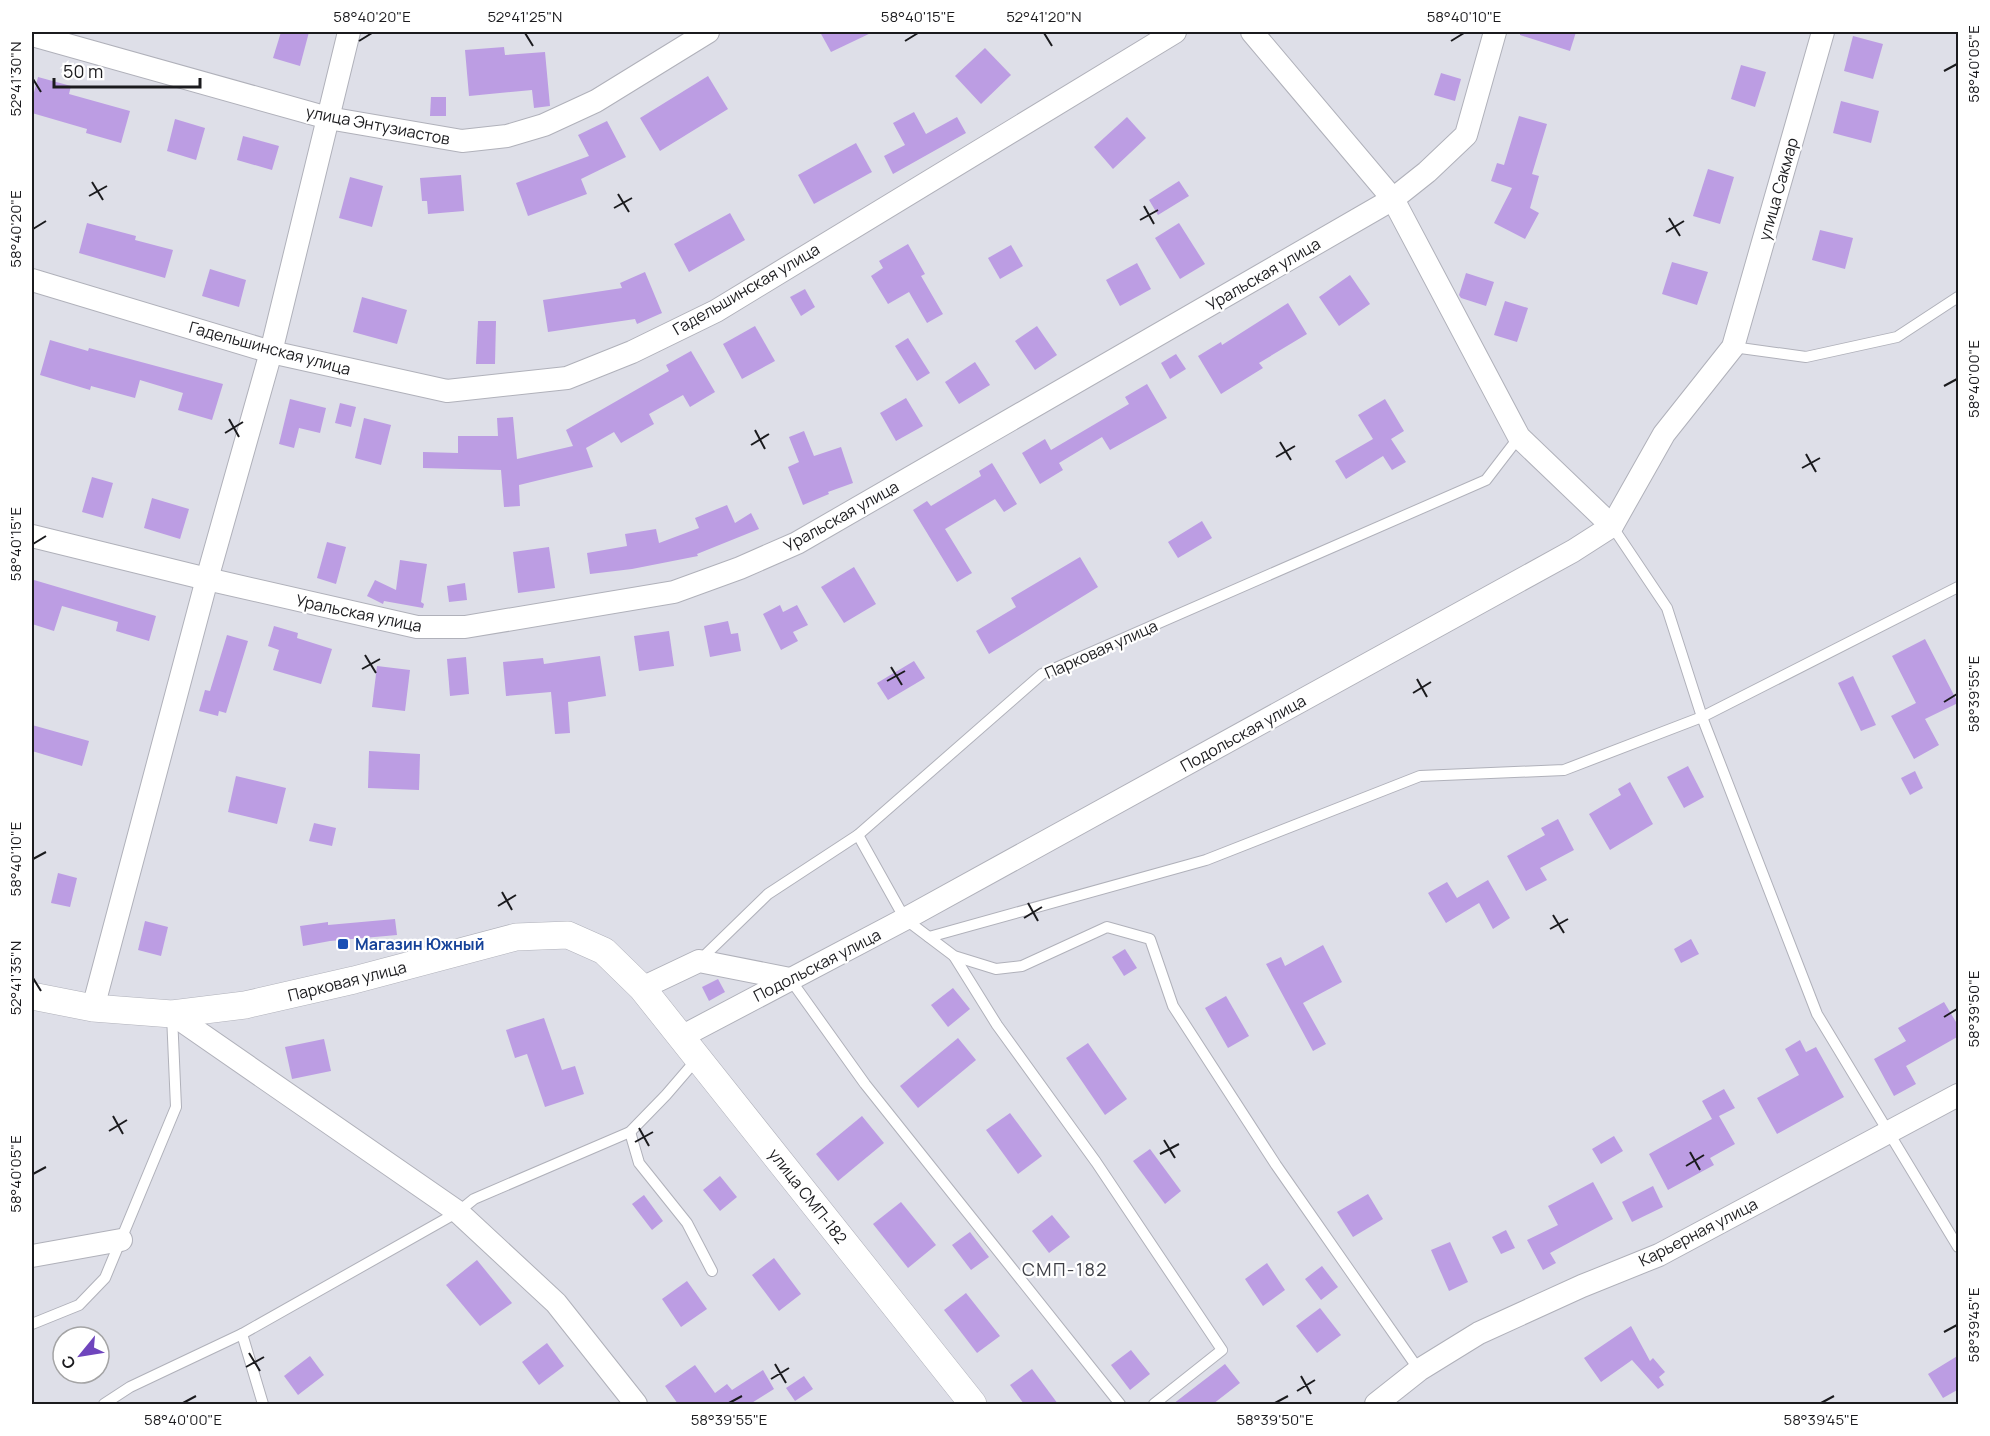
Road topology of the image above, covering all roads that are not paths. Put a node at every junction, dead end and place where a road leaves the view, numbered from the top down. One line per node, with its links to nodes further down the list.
1 (349, 32): 8 (street)
2 (708, 32): 8 (street, улица Энтузиастов)
3 (1175, 32): 13 (street, Гадельшинская улица)
4 (1252, 32): 9 (street)
5 (1495, 32): 9 (street, Уральская улица)
6 (1823, 32): 12 (street, улица Сакмар)
7 (32, 35): 8 (street, улица Энтузиастов)
8 (328, 118): 13 (street)
9 (1393, 199): 14 (street); 17 (street, Уральская улица)
10 (32, 280): 13 (street, Гадельшинская улица)
11 (1959, 297): 12 (lane)
12 (1732, 347): 15 (street, Подольская улица)
13 (271, 351): 17 (street)
14 (1520, 437): 15 (street); 20 (lane, Парковая улица)
15 (1612, 526): 19 (lane); 21 (street, Подольская улица)
16 (32, 536): 17 (street, Уральская улица)
17 (207, 579): 28 (street)
18 (1959, 587): 19 (lane)
19 (1702, 717): 22 (lane); 33 (lane)
20 (858, 835): 21 (lane); 24 (lane, Парковая улица)
21 (905, 920): 22 (lane); 25 (street, Подольская улица)
22 (929, 937): 23 (lane)
23 (954, 956): 42 (lane); 48 (lane)
24 (699, 961): 25 (street); 26 (street)
25 (790, 979): 30 (street, Подольская улица); 47 (lane)
26 (642, 988): 29 (street, Парковая улица); 30 (street, улица СМП-182)
27 (32, 996): 28 (street, Парковая улица)
28 (93, 1008): 29 (street, Парковая улица)
29 (172, 1014): 35 (street); 36 (lane)
30 (681, 1037): 31 (street, улица СМП-182)
31 (698, 1058): 34 (lane); 46 (street, улица СМП-182)
32 (1959, 1095): 33 (street, Карьерная улица)
33 (1890, 1131): 37 (lane); 42 (street, Карьерная улица)
34 (630, 1132): 35 (lane); 39 (lane)
35 (458, 1212): 41 (lane); 45 (street)
36 (121, 1240): 38 (street); 40 (lane)
37 (1959, 1247)
38 (32, 1257)
39 (712, 1271)
40 (32, 1324)
41 (242, 1334): 43 (lane); 44 (lane)
42 (1419, 1370): 49 (street, Карьерная улица)
43 (104, 1404)
44 (263, 1404)
45 (636, 1404)
46 (973, 1404)
47 (1120, 1404)
48 (1154, 1404)
49 (1376, 1404)

